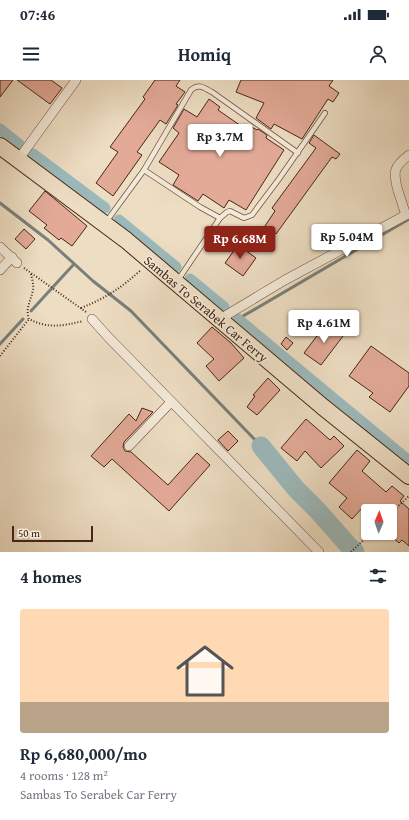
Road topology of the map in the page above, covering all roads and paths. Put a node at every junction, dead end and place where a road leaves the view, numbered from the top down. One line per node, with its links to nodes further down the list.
1 (76, 80): 6 (street)
2 (325, 113): 4 (lane)
3 (0, 146): 6 (highway, Sambas To Serabek Car Ferry)
4 (298, 153): 7 (lane); 9 (lane)
5 (409, 155): 8 (street)
6 (18, 160): 10 (highway, Sambas To Serabek Car Ferry)
7 (144, 170): 9 (lane); 10 (lane)
8 (408, 214): 19 (street)
9 (220, 218): 16 (lane)
10 (104, 224): 13 (highway, Sambas To Serabek Car Ferry)
11 (0, 248): 12 (street)
12 (14, 260): 14 (street); 15 (path)
13 (150, 261): 15 (path); 16 (highway, Sambas To Serabek Car Ferry)
14 (0, 270)
15 (31, 274): 17 (path)
16 (176, 283): 19 (highway, Sambas To Serabek Car Ferry)
17 (28, 319): 18 (path); 20 (path)
18 (92, 319): 21 (street)
19 (220, 319): 23 (highway, Sambas To Serabek Car Ferry)
20 (0, 356)
21 (171, 402): 22 (street); 27 (street)
22 (129, 446)
23 (409, 476)
24 (409, 496): 25 (path)
25 (397, 507)
26 (364, 540): 28 (path)
27 (319, 552)
28 (351, 552)

